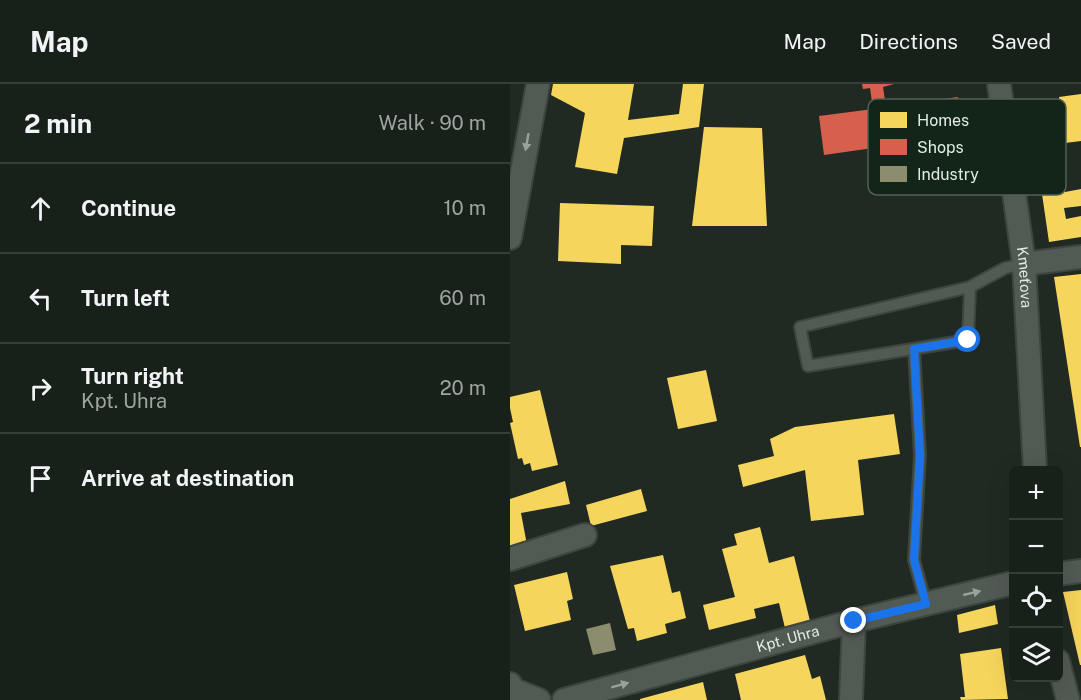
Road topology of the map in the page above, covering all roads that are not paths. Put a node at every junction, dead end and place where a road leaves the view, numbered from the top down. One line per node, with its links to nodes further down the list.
1 (538, 84): 5 (street, one-way to 5)
2 (999, 84): 3 (street, Kmeťova)
3 (1001, 99)
4 (1014, 195): 7 (street, Kmeťova)
5 (510, 238)
6 (1081, 257): 7 (street)
7 (1024, 264): 8 (lane); 10 (street, Kmeťova)
8 (970, 287): 9 (lane); 9 (lane)
9 (914, 349): 16 (lane)
10 (1035, 466)
11 (585, 535): 12 (street)
12 (510, 559)
13 (1081, 571): 14 (street)
14 (1063, 573)
15 (1009, 584): 16 (street, Kpt. Uhra, one-way to 15)
16 (926, 604): 17 (street, Kpt. Uhra)
17 (854, 621): 21 (street, Kpt. Uhra, one-way to 17); 22 (street)
18 (1063, 678): 23 (street)
19 (510, 684): 20 (street)
20 (539, 700)
21 (564, 700)
22 (850, 700)
23 (1068, 700)

